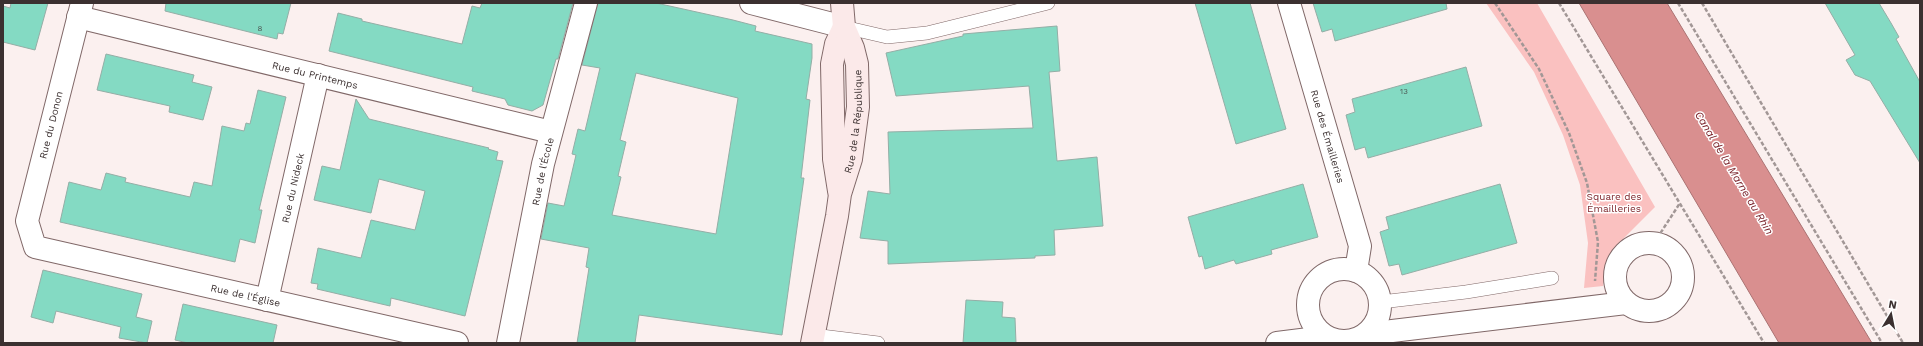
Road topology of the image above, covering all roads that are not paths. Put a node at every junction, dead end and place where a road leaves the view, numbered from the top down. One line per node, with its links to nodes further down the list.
1 (586, 3): 9 (street, Rue de l'École)
2 (751, 3): 7 (street)
3 (842, 3): 7 (main road, Rue de la République)
4 (1048, 3): 7 (lane)
5 (1289, 3): 11 (street, Rue des Émailleries)
6 (80, 10): 8 (street, Rue du Printemps); 10 (street, Rue du Donon)
7 (844, 27): 18 (main road, Rue de la République)
8 (318, 75): 9 (street, Rue du Printemps); 13 (street, Rue du Nideck)
9 (551, 132): 20 (street, Rue de l'École)
10 (35, 247): 13 (street, Rue de l'Église)
11 (1356, 271): 14 (street); 17 (street)
12 (1552, 278): 14 (lane)
13 (267, 300): 19 (street, Rue de l'Église)
14 (1381, 302): 16 (street)
15 (1626, 303): 15 (street); 16 (street)
16 (1367, 334): 17 (street)
17 (1325, 337): 22 (street)
18 (813, 339): 21 (lane)
19 (457, 343)
20 (508, 343)
21 (878, 343)
22 (1277, 343)

